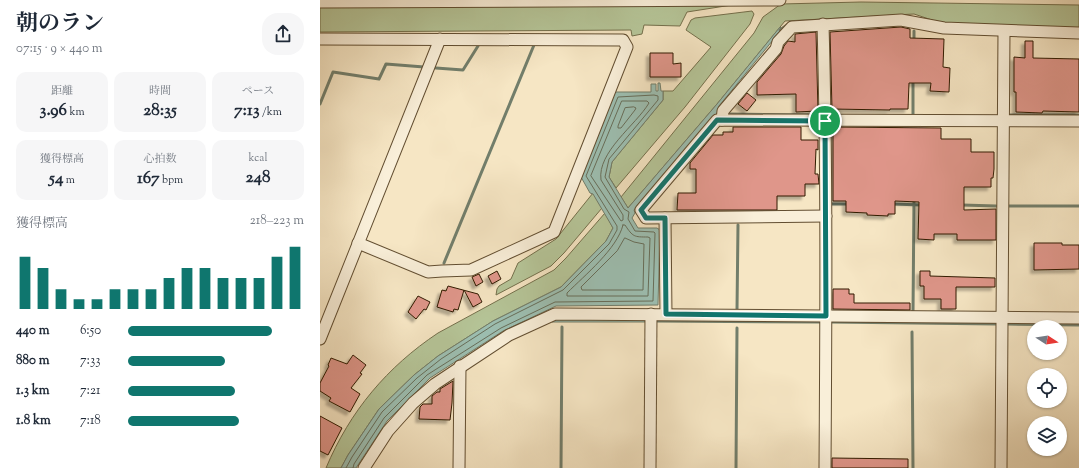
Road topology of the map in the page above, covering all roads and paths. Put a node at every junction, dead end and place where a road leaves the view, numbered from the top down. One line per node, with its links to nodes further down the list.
1 (780, 0): 2 (street)
2 (320, 2)
3 (823, 24): 4 (street); 8 (street); 10 (street)
4 (1004, 31): 5 (street); 9 (street)
5 (1079, 33)
6 (320, 39): 7 (street)
7 (440, 39): 14 (street); 14 (street)
8 (722, 120): 10 (street); 13 (street)
9 (1003, 120): 10 (street); 11 (street); 18 (street)
10 (825, 121): 12 (street)
11 (1079, 121)
12 (826, 216): 13 (street); 17 (street)
13 (665, 218): 16 (street)
14 (358, 243): 20 (street)
15 (651, 314): 16 (street); 21 (street); 24 (street)
16 (666, 314): 17 (street)
17 (826, 316): 18 (street); 25 (street)
18 (1001, 318): 19 (street); 26 (street)
19 (1079, 318)
20 (320, 339)
21 (460, 366): 22 (street); 23 (street)
22 (364, 468)
23 (459, 468)
24 (650, 468)
25 (825, 468)
26 (1001, 468)

